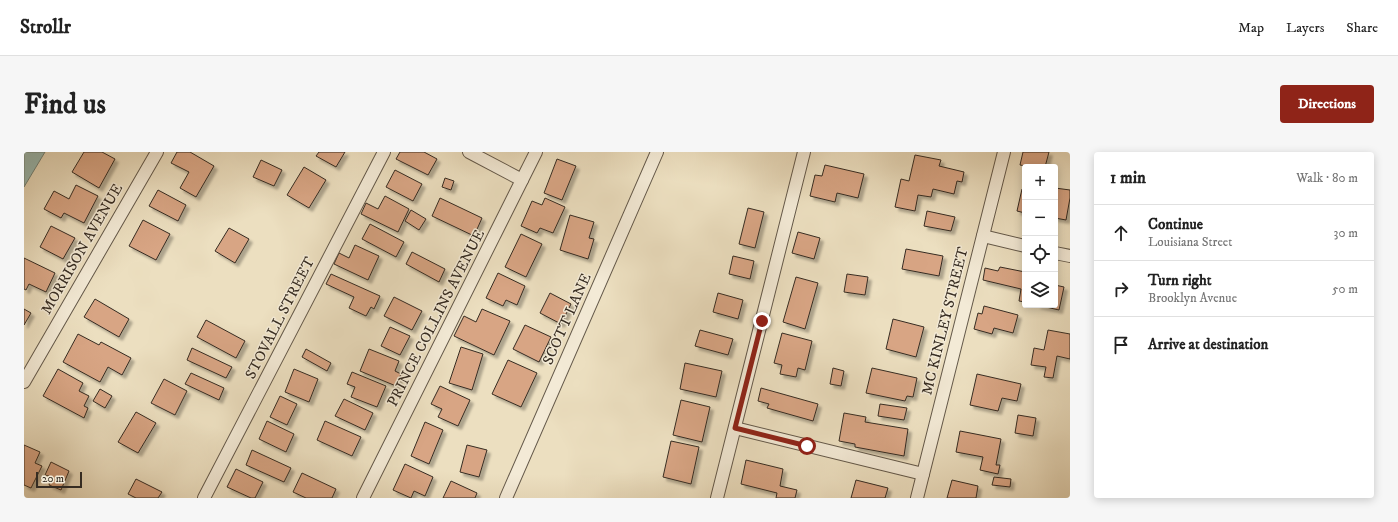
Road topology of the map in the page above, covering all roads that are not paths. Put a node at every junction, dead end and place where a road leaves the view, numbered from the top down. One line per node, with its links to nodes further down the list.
1 (156, 152): 13 (street, MORRISON AVENUE)
2 (384, 152): 16 (street, STOVALL STREET)
3 (469, 152): 8 (street)
4 (536, 152): 8 (street, PRINCE COLLINS AVENUE)
5 (657, 152): 18 (street, SCOTT LANE)
6 (804, 152): 14 (street)
7 (1004, 152): 9 (street, MC KINLEY STREET)
8 (522, 180): 17 (street, PRINCE COLLINS AVENUE)
9 (983, 236): 10 (street); 15 (street, MC KINLEY STREET)
10 (1022, 245)
11 (1058, 254): 12 (street)
12 (1070, 256)
13 (24, 382)
14 (735, 428): 15 (street); 19 (street)
15 (923, 474): 20 (street, MC KINLEY STREET)
16 (204, 498)
17 (364, 498)
18 (506, 498)
19 (718, 498)
20 (917, 498)

